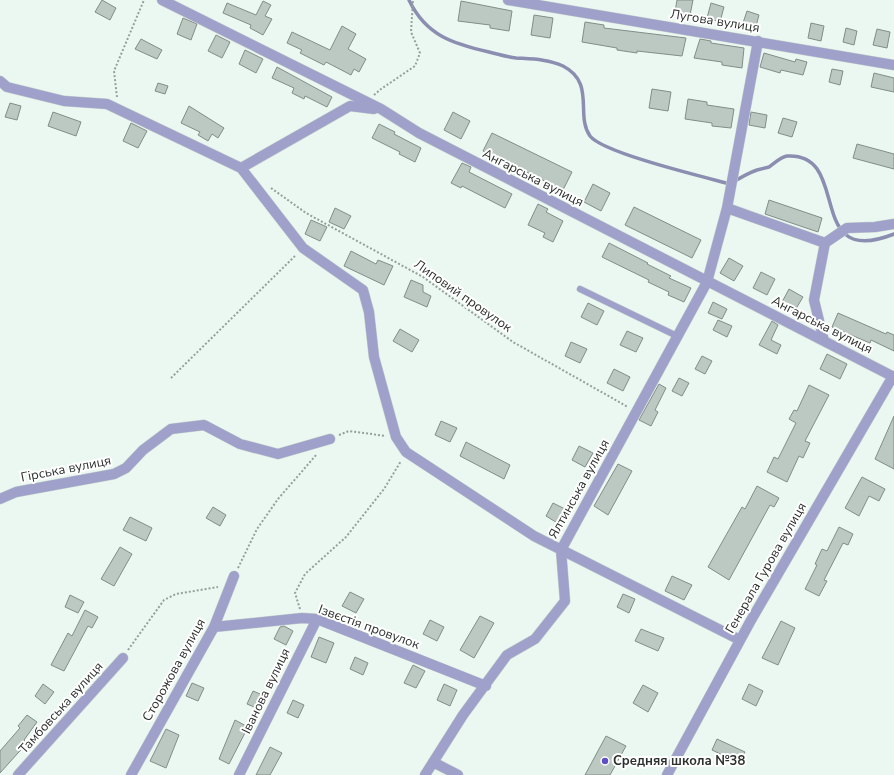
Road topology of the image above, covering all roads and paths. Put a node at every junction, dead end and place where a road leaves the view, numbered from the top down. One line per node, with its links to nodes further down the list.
1 (144, 0): 8 (path)
2 (162, 0): 9 (street, Ангарська вулиця)
3 (412, 0): 9 (path)
4 (508, 0): 5 (street, Лугова вулиця)
5 (758, 41): 6 (street, Лугова вулиця); 12 (street, Ялтинська вулиця)
6 (894, 65)
7 (0, 81): 8 (street)
8 (118, 109): 10 (street)
9 (382, 109): 10 (street); 16 (street, Ангарська вулиця)
10 (241, 168): 15 (street)
11 (267, 186): 22 (path, Липовий провулок)
12 (727, 208): 14 (street); 16 (street, Ялтинська вулиця)
13 (893, 224): 14 (street)
14 (829, 240): 19 (street)
15 (302, 248): 21 (path); 23 (street)
16 (707, 282): 18 (street, Ялтинська вулиця); 19 (street, Ангарська вулиця)
17 (580, 289): 18 (lane)
18 (677, 336): 22 (street, Ялтинська вулиця)
19 (824, 341): 20 (street, Ангарська вулиця)
20 (893, 376): 33 (street, Генерала Гурова вулиця)
21 (170, 378)
22 (636, 411): 27 (street, Ялтинська вулиця)
23 (396, 437): 24 (path); 25 (street)
24 (330, 439): 26 (street, Гірська вулиця); 28 (path)
25 (406, 452): 27 (street); 30 (path)
26 (0, 499)
27 (561, 550): 33 (street); 35 (street, Ялтинська вулиця)
28 (234, 576): 32 (street, Сторожова вулиця)
29 (220, 586): 34 (path)
30 (302, 618): 31 (street, Ізвєстія провулок); 32 (street, Ізвєстія провулок)
31 (316, 619): 35 (street, Ізвєстія провулок); 39 (street, Іванова вулиця)
32 (214, 626): 38 (street, Сторожова вулиця)
33 (740, 640): 42 (street, Генерала Гурова вулиця)
34 (123, 658): 37 (street, Тамбовська вулиця)
35 (486, 686): 36 (street, Ялтинська вулиця)
36 (433, 762): 40 (street, Ялтинська вулиця); 41 (street)
37 (18, 775)
38 (130, 775)
39 (239, 775)
40 (426, 775)
41 (458, 775)
42 (667, 775)

